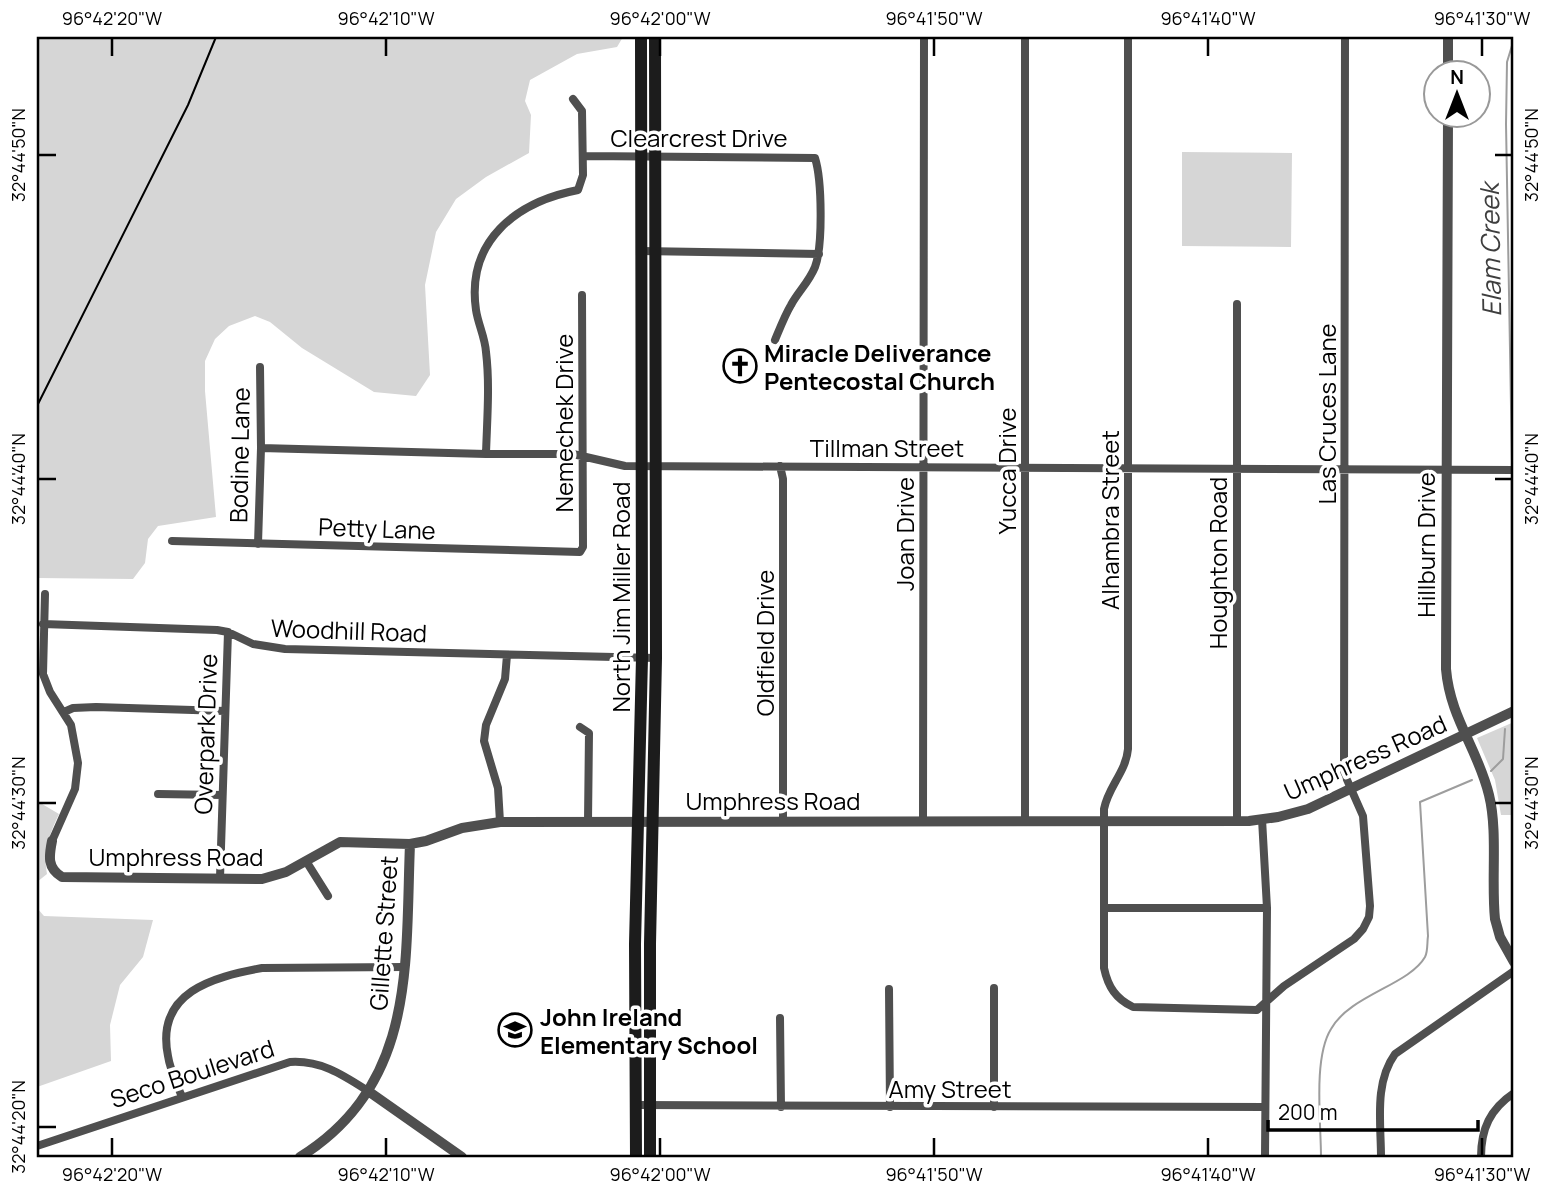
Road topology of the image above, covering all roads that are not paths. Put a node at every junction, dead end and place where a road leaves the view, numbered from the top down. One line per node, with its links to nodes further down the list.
1 (641, 37): 9 (main road, North Jim Miller Road)
2 (655, 37): 8 (main road, North Jim Miller Road)
3 (924, 37): 29 (street, Joan Drive)
4 (1025, 37): 30 (street, Yucca Drive)
5 (1128, 37): 31 (street, Alhambra Street)
6 (1345, 37): 33 (street, Las Cruces Lane)
7 (1448, 37): 10 (street)
8 (655, 55): 9 (main road); 15 (main road, North Jim Miller Road)
9 (641, 56): 14 (main road, North Jim Miller Road)
10 (1448, 60)
11 (573, 99): 13 (street)
12 (1448, 130): 34 (street, Hillburn Drive)
13 (583, 156): 14 (street, Clearcrest Drive); 24 (street)
14 (641, 156): 15 (street, Clearcrest Drive); 16 (main road, North Jim Miller Road)
15 (655, 156): 17 (main road, North Jim Miller Road); 18 (street, Clearcrest Drive)
16 (641, 251): 17 (street); 26 (main road, North Jim Miller Road)
17 (655, 251): 18 (street); 27 (main road, North Jim Miller Road)
18 (819, 254): 21 (street)
19 (582, 295): 25 (street, Nemechek Drive)
20 (1237, 304): 32 (street, Houghton Road)
21 (775, 340)
22 (260, 367): 23 (street, Bodine Lane)
23 (261, 448): 24 (street, Tillman Street); 37 (street, Bodine Lane)
24 (486, 454): 25 (street, Tillman Street)
25 (583, 456): 26 (street, Tillman Street); 38 (street, Nemechek Drive)
26 (641, 465): 27 (street, Tillman Street); 43 (main road, North Jim Miller Road)
27 (655, 466): 28 (street, Tillman Street); 44 (main road, North Jim Miller Road)
28 (780, 466): 29 (street, Tillman Street); 53 (street, Oldfield Drive)
29 (923, 466): 30 (street, Tillman Street); 56 (street, Joan Drive)
30 (1025, 467): 31 (street, Tillman Street); 57 (street, Yucca Drive)
31 (1129, 467): 32 (street, Tillman Street); 61 (street, Alhambra Street)
32 (1237, 467): 33 (street, Tillman Street); 58 (street, Houghton Road)
33 (1345, 468): 34 (street, Tillman Street); 50 (street, Las Cruces Lane)
34 (1447, 469): 35 (street, Tillman Street); 49 (street, Hillburn Drive)
35 (1514, 470)
36 (172, 541): 37 (street, Petty Lane)
37 (258, 544): 38 (street, Petty Lane)
38 (581, 551)
39 (45, 594): 40 (street)
40 (43, 624): 41 (street, Woodhill Road); 47 (street)
41 (228, 632): 42 (street, Woodhill Road); 45 (street, Overpark Drive)
42 (507, 655): 43 (street, Woodhill Road); 59 (street)
43 (642, 658): 44 (street, Woodhill Road); 60 (main road, North Jim Miller Road)
44 (656, 658): 60 (main road, North Jim Miller Road)
45 (225, 711): 47 (street); 52 (street, Overpark Drive)
46 (1514, 711): 49 (street, Umphress Road)
47 (64, 712): 62 (street)
48 (580, 727): 55 (street)
49 (1466, 735): 50 (street, Umphress Road); 71 (street, Hillburn Drive)
50 (1351, 790): 54 (street, Umphress Road); 76 (street, Las Cruces Lane)
51 (158, 794): 52 (street)
52 (222, 795): 65 (street, Overpark Drive)
53 (783, 820): 56 (street, Umphress Road); 60 (street, Umphress Road)
54 (1262, 820): 58 (street, Umphress Road); 68 (street)
55 (589, 821): 59 (street, Umphress Road); 60 (street, Umphress Road)
56 (923, 821): 57 (street, Umphress Road)
57 (1025, 821): 61 (street, Umphress Road)
58 (1237, 821): 61 (street, Umphress Road)
59 (500, 822): 63 (street, Umphress Road)
60 (646, 822): 69 (main road, North Jim Miller Road); 70 (main road, North Jim Miller Road)
61 (1104, 822): 67 (street, Alhambra Street)
62 (52, 841): 65 (street, Umphress Road)
63 (410, 844): 64 (street, Umphress Road); 72 (street, Gillette Street)
64 (306, 861): 65 (street, Umphress Road); 66 (street)
65 (220, 878)
66 (328, 896)
67 (1104, 908): 68 (street); 76 (street, Alhambra Street)
68 (1267, 908): 76 (street)
69 (635, 944): 70 (main road); 81 (main road, North Jim Miller Road)
70 (650, 944): 81 (main road, North Jim Miller Road)
71 (1514, 962)
72 (404, 967): 78 (street, Gillette Street); 80 (street)
73 (1514, 971): 93 (street)
74 (994, 988): 84 (street)
75 (889, 989): 83 (street)
76 (1265, 1005): 85 (street)
77 (780, 1018): 82 (street)
78 (368, 1091): 80 (street, Seco Boulevard); 87 (street, Seco Boulevard); 88 (street, Gillette Street)
79 (1514, 1093): 94 (street)
80 (182, 1097): 86 (street, Seco Boulevard)
81 (643, 1105): 82 (street, Amy Street); 90 (main road, North Jim Miller Road); 91 (main road, North Jim Miller Road)
82 (781, 1107): 83 (street, Amy Street)
83 (890, 1107): 84 (street, Amy Street)
84 (994, 1107): 85 (street, Amy Street)
85 (1265, 1107): 92 (street)
86 (37, 1146)
87 (446, 1153): 89 (street, Seco Boulevard)
88 (300, 1157)
89 (462, 1157)
90 (636, 1157)
91 (650, 1157)
92 (1265, 1157)
93 (1381, 1157)
94 (1481, 1157)

